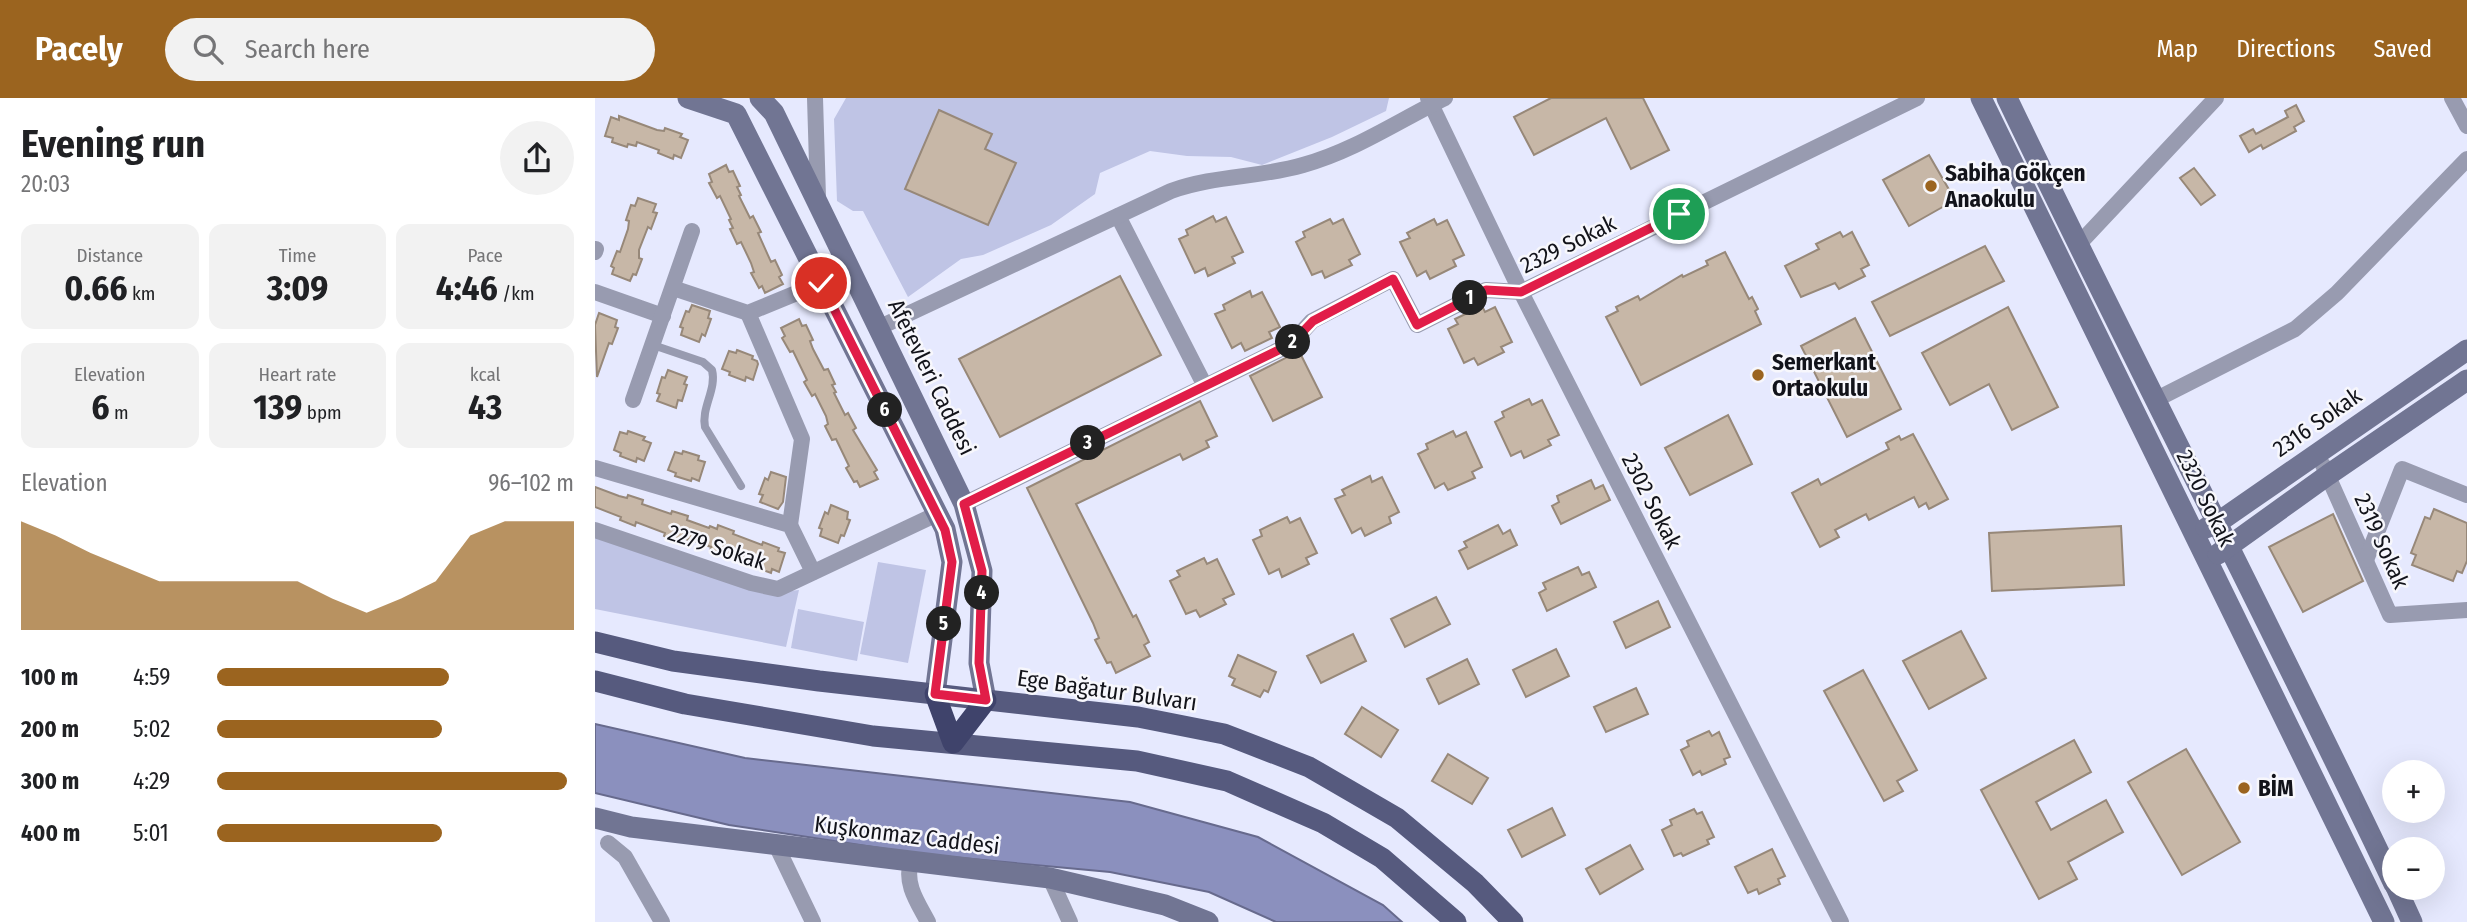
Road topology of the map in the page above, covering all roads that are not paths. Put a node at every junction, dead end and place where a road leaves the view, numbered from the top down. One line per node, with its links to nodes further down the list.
1 (688, 98): 16 (street)
2 (760, 98): 12 (street, Afetevleri Caddesi)
3 (815, 98): 12 (street)
4 (1917, 98): 19 (street, 2329 Sokak)
5 (1981, 98): 39 (street, 2320 Sokak)
6 (2007, 98): 15 (street, 2320 Sokak)
7 (2216, 98): 15 (street)
8 (2452, 98): 10 (street)
9 (1435, 100): 13 (street); 19 (street, 2302 Sokak)
10 (2467, 126)
11 (2467, 159): 28 (street)
12 (818, 204): 22 (street, Afetevleri Caddesi)
13 (1118, 216): 22 (street); 26 (street)
14 (691, 231): 17 (street)
15 (2078, 245): 28 (street, 2320 Sokak)
16 (821, 283): 20 (street); 35 (street)
17 (673, 288): 20 (street); 21 (street)
18 (595, 292): 21 (street)
19 (1521, 292): 26 (street, 2329 Sokak); 65 (street, 2302 Sokak)
20 (748, 313): 37 (street)
21 (663, 316): 23 (street)
22 (878, 328): 34 (street, Afetevleri Caddesi)
23 (653, 345): 27 (street); 32 (lane)
24 (2467, 350): 29 (street, 2316 Sokak)
25 (2467, 380): 31 (street)
26 (1205, 386): 34 (street, 2329 Sokak)
27 (633, 400)
28 (2155, 400): 36 (street, 2320 Sokak)
29 (2316, 454): 31 (street, 2319 Sokak); 36 (street, 2316 Sokak)
30 (595, 468): 37 (street)
31 (2328, 475): 40 (street); 41 (street, 2319 Sokak)
32 (741, 486)
33 (2467, 495): 41 (street)
34 (964, 504): 48 (street, Afetevleri Caddesi)
35 (937, 514): 43 (street, 2279 Sokak); 47 (street)
36 (2217, 523): 39 (street, 2316 Sokak); 40 (street, 2320 Sokak)
37 (790, 525): 43 (street)
38 (595, 530): 43 (street, 2279 Sokak)
39 (2194, 533): 42 (street, 2320 Sokak)
40 (2228, 545): 42 (street); 54 (street, 2320 Sokak)
41 (2366, 560): 44 (street, 2319 Sokak)
42 (2208, 562): 66 (street, 2320 Sokak)
43 (813, 572)
44 (2467, 610)
45 (595, 642): 47 (main road, Ege Bağatur Bulvarı)
46 (595, 681): 49 (main road)
47 (935, 694): 48 (main road, Ege Bağatur Bulvarı); 49 (highway)
48 (986, 700): 49 (highway); 64 (main road, Ege Bağatur Bulvarı)
49 (953, 743): 63 (main road)
50 (595, 818): 51 (street, Kuşkonmaz Caddesi)
51 (618, 823): 52 (street, Kuşkonmaz Caddesi); 53 (street)
52 (776, 845): 55 (street, Kuşkonmaz Caddesi); 59 (street)
53 (601, 848): 58 (street)
54 (2382, 858)
55 (911, 862): 56 (street, Kuşkonmaz Caddesi); 60 (street)
56 (1050, 878): 61 (street); 62 (street, Kuşkonmaz Caddesi)
57 (2402, 900): 67 (street, 2320 Sokak)
58 (662, 922)
59 (813, 922)
60 (928, 922)
61 (1070, 922)
62 (1208, 922)
63 (1456, 922)
64 (1513, 922)
65 (1841, 922)
66 (2384, 922)
67 (2412, 922)

